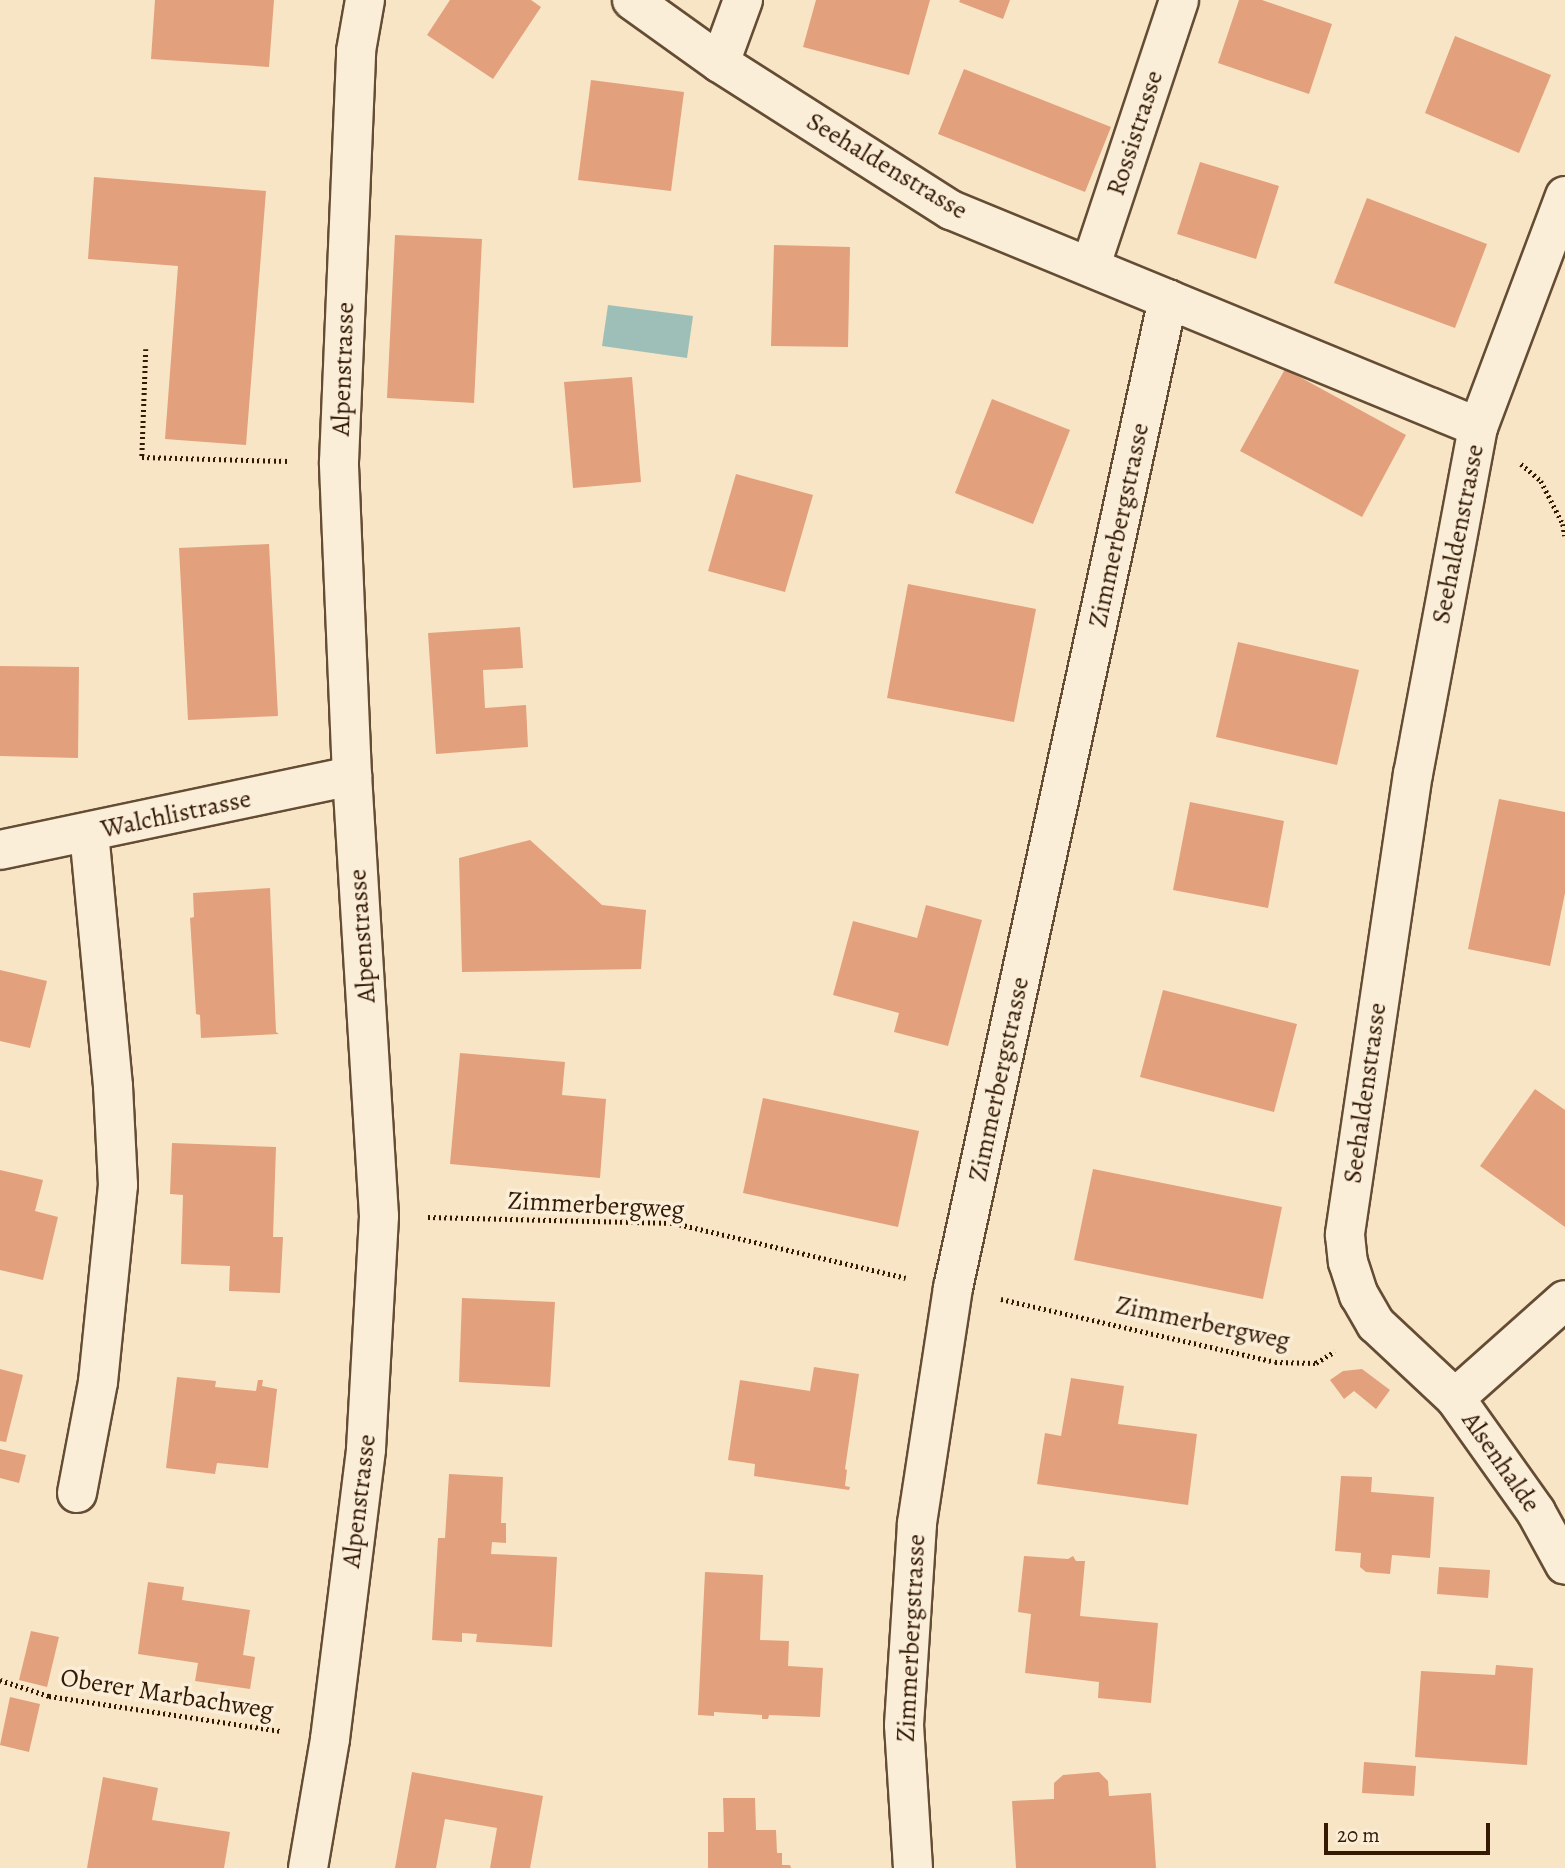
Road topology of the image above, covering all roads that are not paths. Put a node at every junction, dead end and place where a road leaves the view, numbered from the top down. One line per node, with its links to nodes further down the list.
1 (365, 0): 10 (street, Alpenstrasse)
2 (632, 0): 5 (street, Seehaldenstrasse)
3 (743, 0): 5 (street)
4 (1179, 0): 7 (street, Rossistrasse)
5 (720, 64): 7 (street, Seehaldenstrasse)
6 (1565, 196): 9 (street)
7 (1091, 265): 8 (street, Seehaldenstrasse)
8 (1168, 299): 9 (street, Seehaldenstrasse); 18 (street, Zimmerbergstrasse)
9 (1478, 428): 14 (street, Seehaldenstrasse)
10 (352, 776): 11 (street, Walchlistrasse); 17 (street, Alpenstrasse)
11 (89, 832): 12 (street, Walchlistrasse); 15 (street)
12 (0, 850)
13 (1565, 1300): 14 (street)
14 (1455, 1398): 16 (street, Alsenhalde)
15 (77, 1493)
16 (1565, 1565)
17 (308, 1868)
18 (913, 1868)

